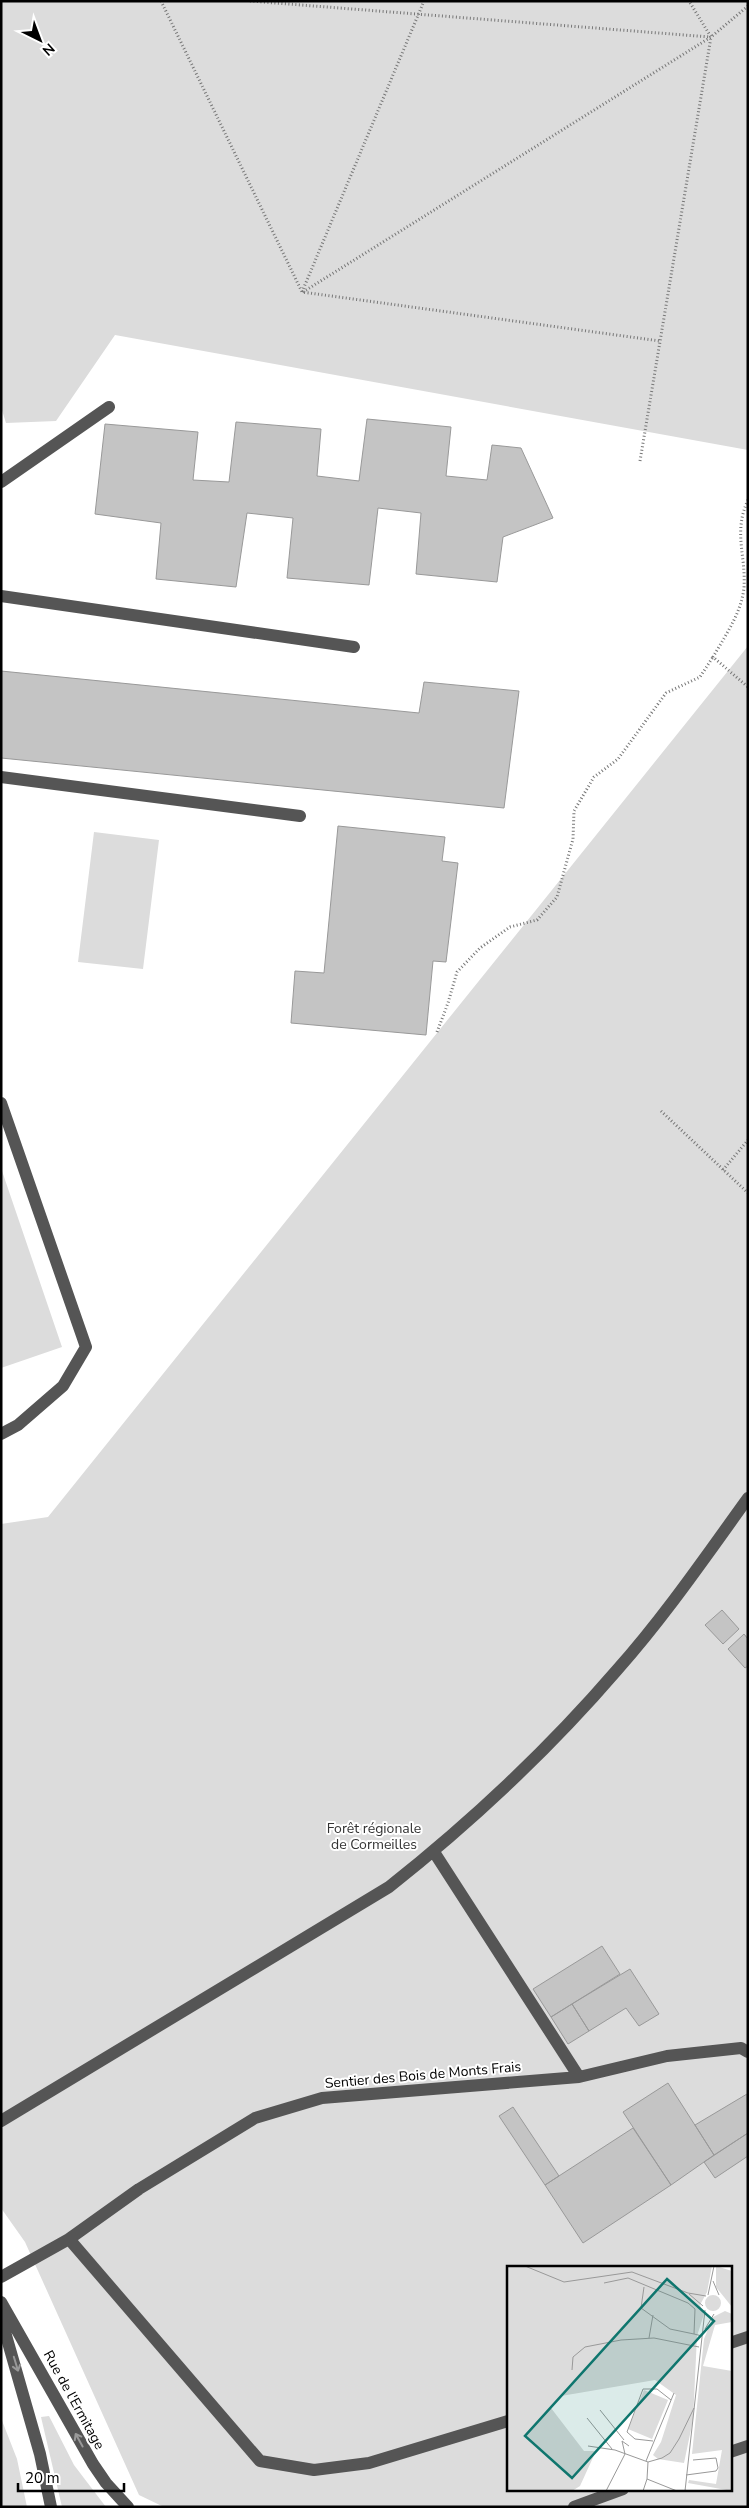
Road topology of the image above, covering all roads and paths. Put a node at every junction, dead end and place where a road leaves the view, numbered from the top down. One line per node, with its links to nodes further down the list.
1 (161, 1): 8 (path)
2 (250, 1): 6 (path)
3 (424, 1): 6 (path)
4 (689, 1): 7 (path)
5 (748, 6): 7 (path)
6 (419, 14): 7 (path); 8 (path)
7 (711, 37): 8 (path); 9 (path)
8 (302, 292): 9 (path)
9 (660, 341): 11 (path)
10 (109, 407): 12 (street)
11 (640, 461)
12 (1, 482)
13 (748, 500): 16 (path)
14 (1, 596): 15 (street)
15 (354, 646)
16 (713, 658): 17 (path); 20 (path)
17 (748, 687)
18 (1, 778): 19 (street)
19 (300, 816)
20 (437, 1032)
21 (1, 1103): 26 (street)
22 (661, 1111): 24 (path)
23 (748, 1140): 24 (path)
24 (723, 1170): 25 (path)
25 (748, 1193)
26 (1, 1434)
27 (748, 1498): 28 (street)
28 (434, 1852): 30 (street); 31 (street)
29 (748, 2052): 30 (street, Sentier des Bois de Monts Frais)
30 (579, 2078): 32 (street, Sentier des Bois de Monts Frais)
31 (1, 2120)
32 (69, 2239): 33 (street, Sentier des Bois de Monts Frais); 38 (street)
33 (1, 2277)
34 (1, 2302): 43 (street, Rue de l'Ermitage, one-way to 34)
35 (1, 2318): 42 (street, one-way to 42)
36 (748, 2337): 37 (street)
37 (732, 2342)
38 (507, 2421)
39 (748, 2446): 40 (street)
40 (732, 2451)
41 (620, 2490): 44 (street)
42 (51, 2507)
43 (128, 2507)
44 (574, 2507)

